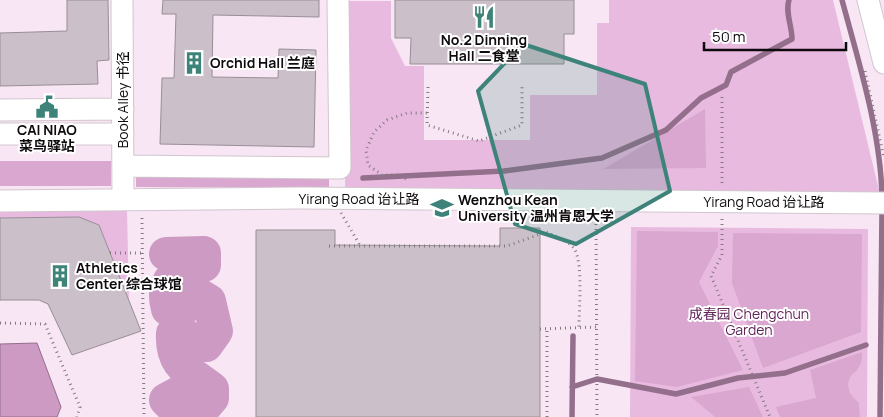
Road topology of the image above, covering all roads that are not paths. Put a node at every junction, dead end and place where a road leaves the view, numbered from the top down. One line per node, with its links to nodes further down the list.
1 (122, 0): 6 (street, Book Alley 书径)
2 (338, 0): 9 (street)
3 (868, 0): 4 (street)
4 (874, 67)
5 (0, 110): 6 (street)
6 (123, 110): 8 (street, Book Alley 书径)
7 (0, 134): 8 (street)
8 (123, 134): 9 (street, Book Alley 书径)
9 (123, 166): 10 (street, Book Alley 书径)
10 (132, 200): 11 (street, Yirang Road 诒让路); 12 (street, Yirang Road 诒让路)
11 (0, 201)
12 (876, 203)

